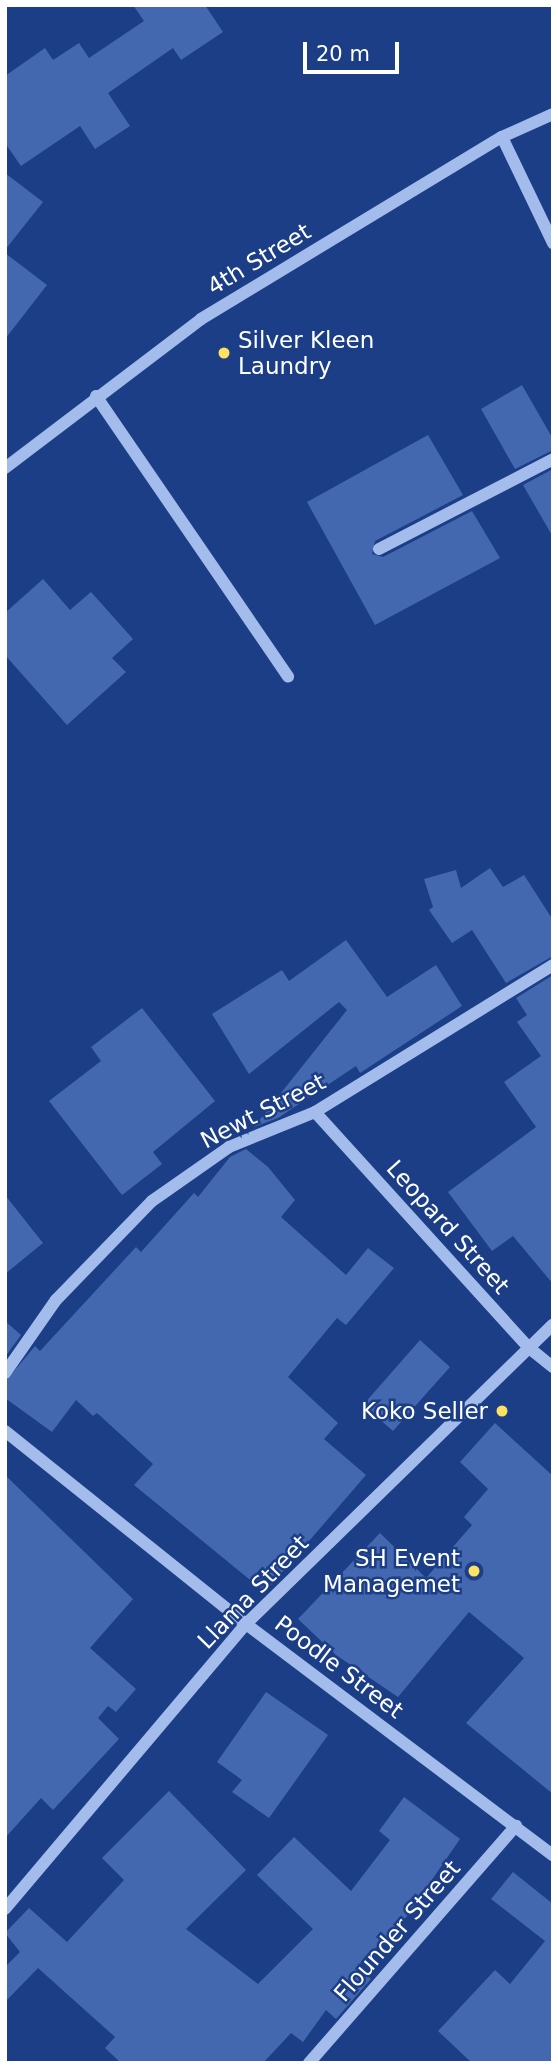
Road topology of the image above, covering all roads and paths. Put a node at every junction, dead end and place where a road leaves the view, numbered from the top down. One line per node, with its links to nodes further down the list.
1 (553, 114): 2 (street, 4th Street)
2 (502, 137): 3 (street); 4 (street, 4th Street)
3 (553, 243)
4 (96, 396): 6 (street, 4th Street); 8 (street)
5 (553, 459): 7 (street)
6 (5, 468)
7 (379, 549)
8 (288, 676)
9 (553, 965): 10 (street, Newt Street)
10 (315, 1112): 12 (street, Leopard Street); 14 (street, Newt Street)
11 (553, 1324): 12 (street, Llama Street)
12 (528, 1347): 13 (street, Leopard Street); 16 (street, Llama Street)
13 (553, 1367)
14 (5, 1373)
15 (5, 1431): 16 (street, Poodle Street)
16 (246, 1624): 17 (street, Poodle Street); 19 (street, Llama Street)
17 (516, 1826): 18 (street, Poodle Street); 20 (street, Flounder Street)
18 (553, 1855)
19 (5, 1909)
20 (309, 2063)

